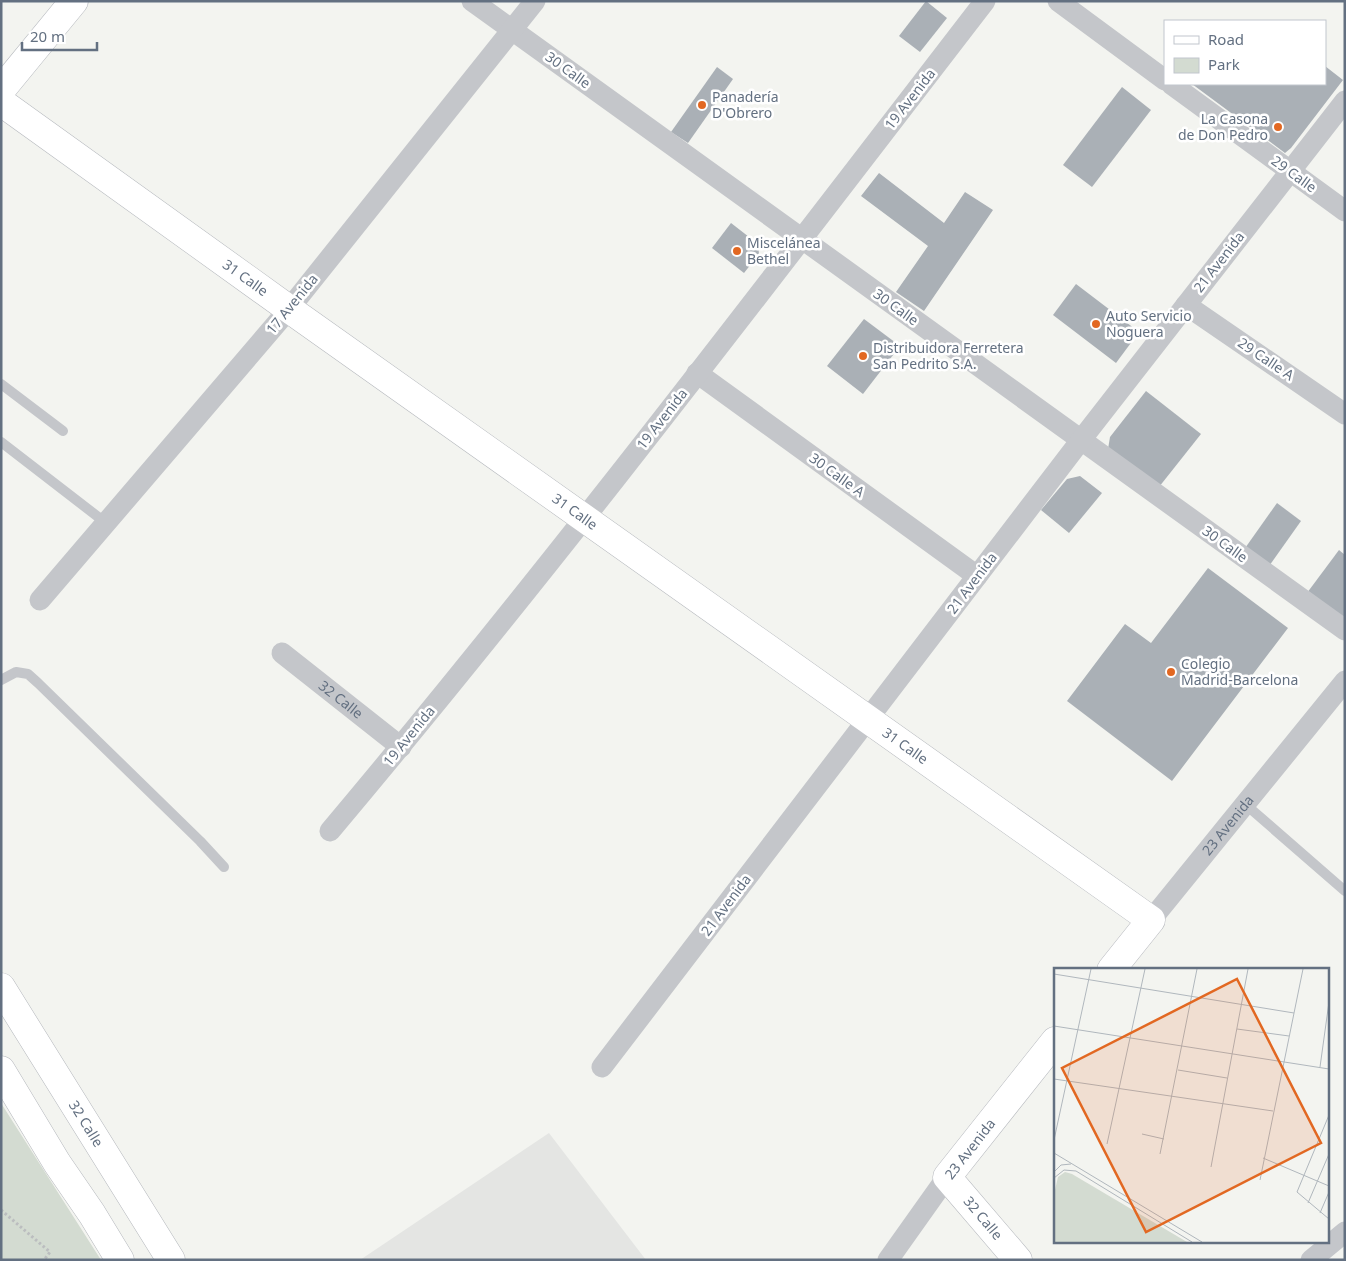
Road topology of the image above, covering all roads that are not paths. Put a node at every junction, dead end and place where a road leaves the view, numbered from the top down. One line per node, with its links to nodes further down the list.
1 (74, 1): 9 (street)
2 (472, 1): 6 (street, 30 Calle)
3 (534, 1): 6 (street, 17 Avenida)
4 (985, 1): 14 (street, 19 Avenida)
5 (1058, 1): 7 (street)
6 (512, 30): 14 (street, 30 Calle); 16 (street, 17 Avenida)
7 (1164, 79)
8 (1171, 85): 12 (street, 29 Calle)
9 (1, 90)
10 (1345, 101): 12 (street, 21 Avenida)
11 (1, 102): 16 (street, 31 Calle)
12 (1290, 171): 13 (street, 29 Calle); 15 (street, 21 Avenida)
13 (1345, 211)
14 (801, 239): 17 (street, 19 Avenida); 21 (street, 30 Calle)
15 (1186, 305): 19 (street, 29 Calle A); 21 (street, 21 Avenida)
16 (289, 309): 23 (street, 31 Calle); 24 (street, 17 Avenida)
17 (697, 373): 23 (street, 19 Avenida); 25 (street, 30 Calle A)
18 (1, 384): 20 (lane)
19 (1345, 414)
20 (63, 431)
21 (1081, 440): 25 (street, 21 Avenida); 27 (street, 30 Calle)
22 (1, 442): 24 (lane)
23 (584, 518): 31 (street, 31 Calle); 32 (street, 19 Avenida)
24 (106, 523): 26 (street, 17 Avenida)
25 (977, 576): 31 (street, 21 Avenida)
26 (40, 600)
27 (1345, 630)
28 (282, 653): 32 (street, 32 Calle)
29 (1, 680): 35 (lane)
30 (1345, 681): 33 (street, 23 Avenida)
31 (868, 718): 37 (street, 31 Calle); 41 (street, 21 Avenida)
32 (401, 747): 34 (street, 19 Avenida)
33 (1245, 804): 36 (lane); 37 (street, 23 Avenida)
34 (330, 831)
35 (224, 867)
36 (1345, 891)
37 (1151, 920): 38 (street, 23 Avenida)
38 (1113, 968)
39 (1, 987): 46 (street, 32 Calle)
40 (1054, 1042): 43 (street, 23 Avenida)
41 (602, 1067)
42 (1, 1070): 45 (street)
43 (947, 1177): 47 (street, 23 Avenida); 48 (street, 32 Calle)
44 (1345, 1232): 49 (street)
45 (120, 1260)
46 (171, 1260)
47 (888, 1260)
48 (1018, 1260)
49 (1311, 1260)

